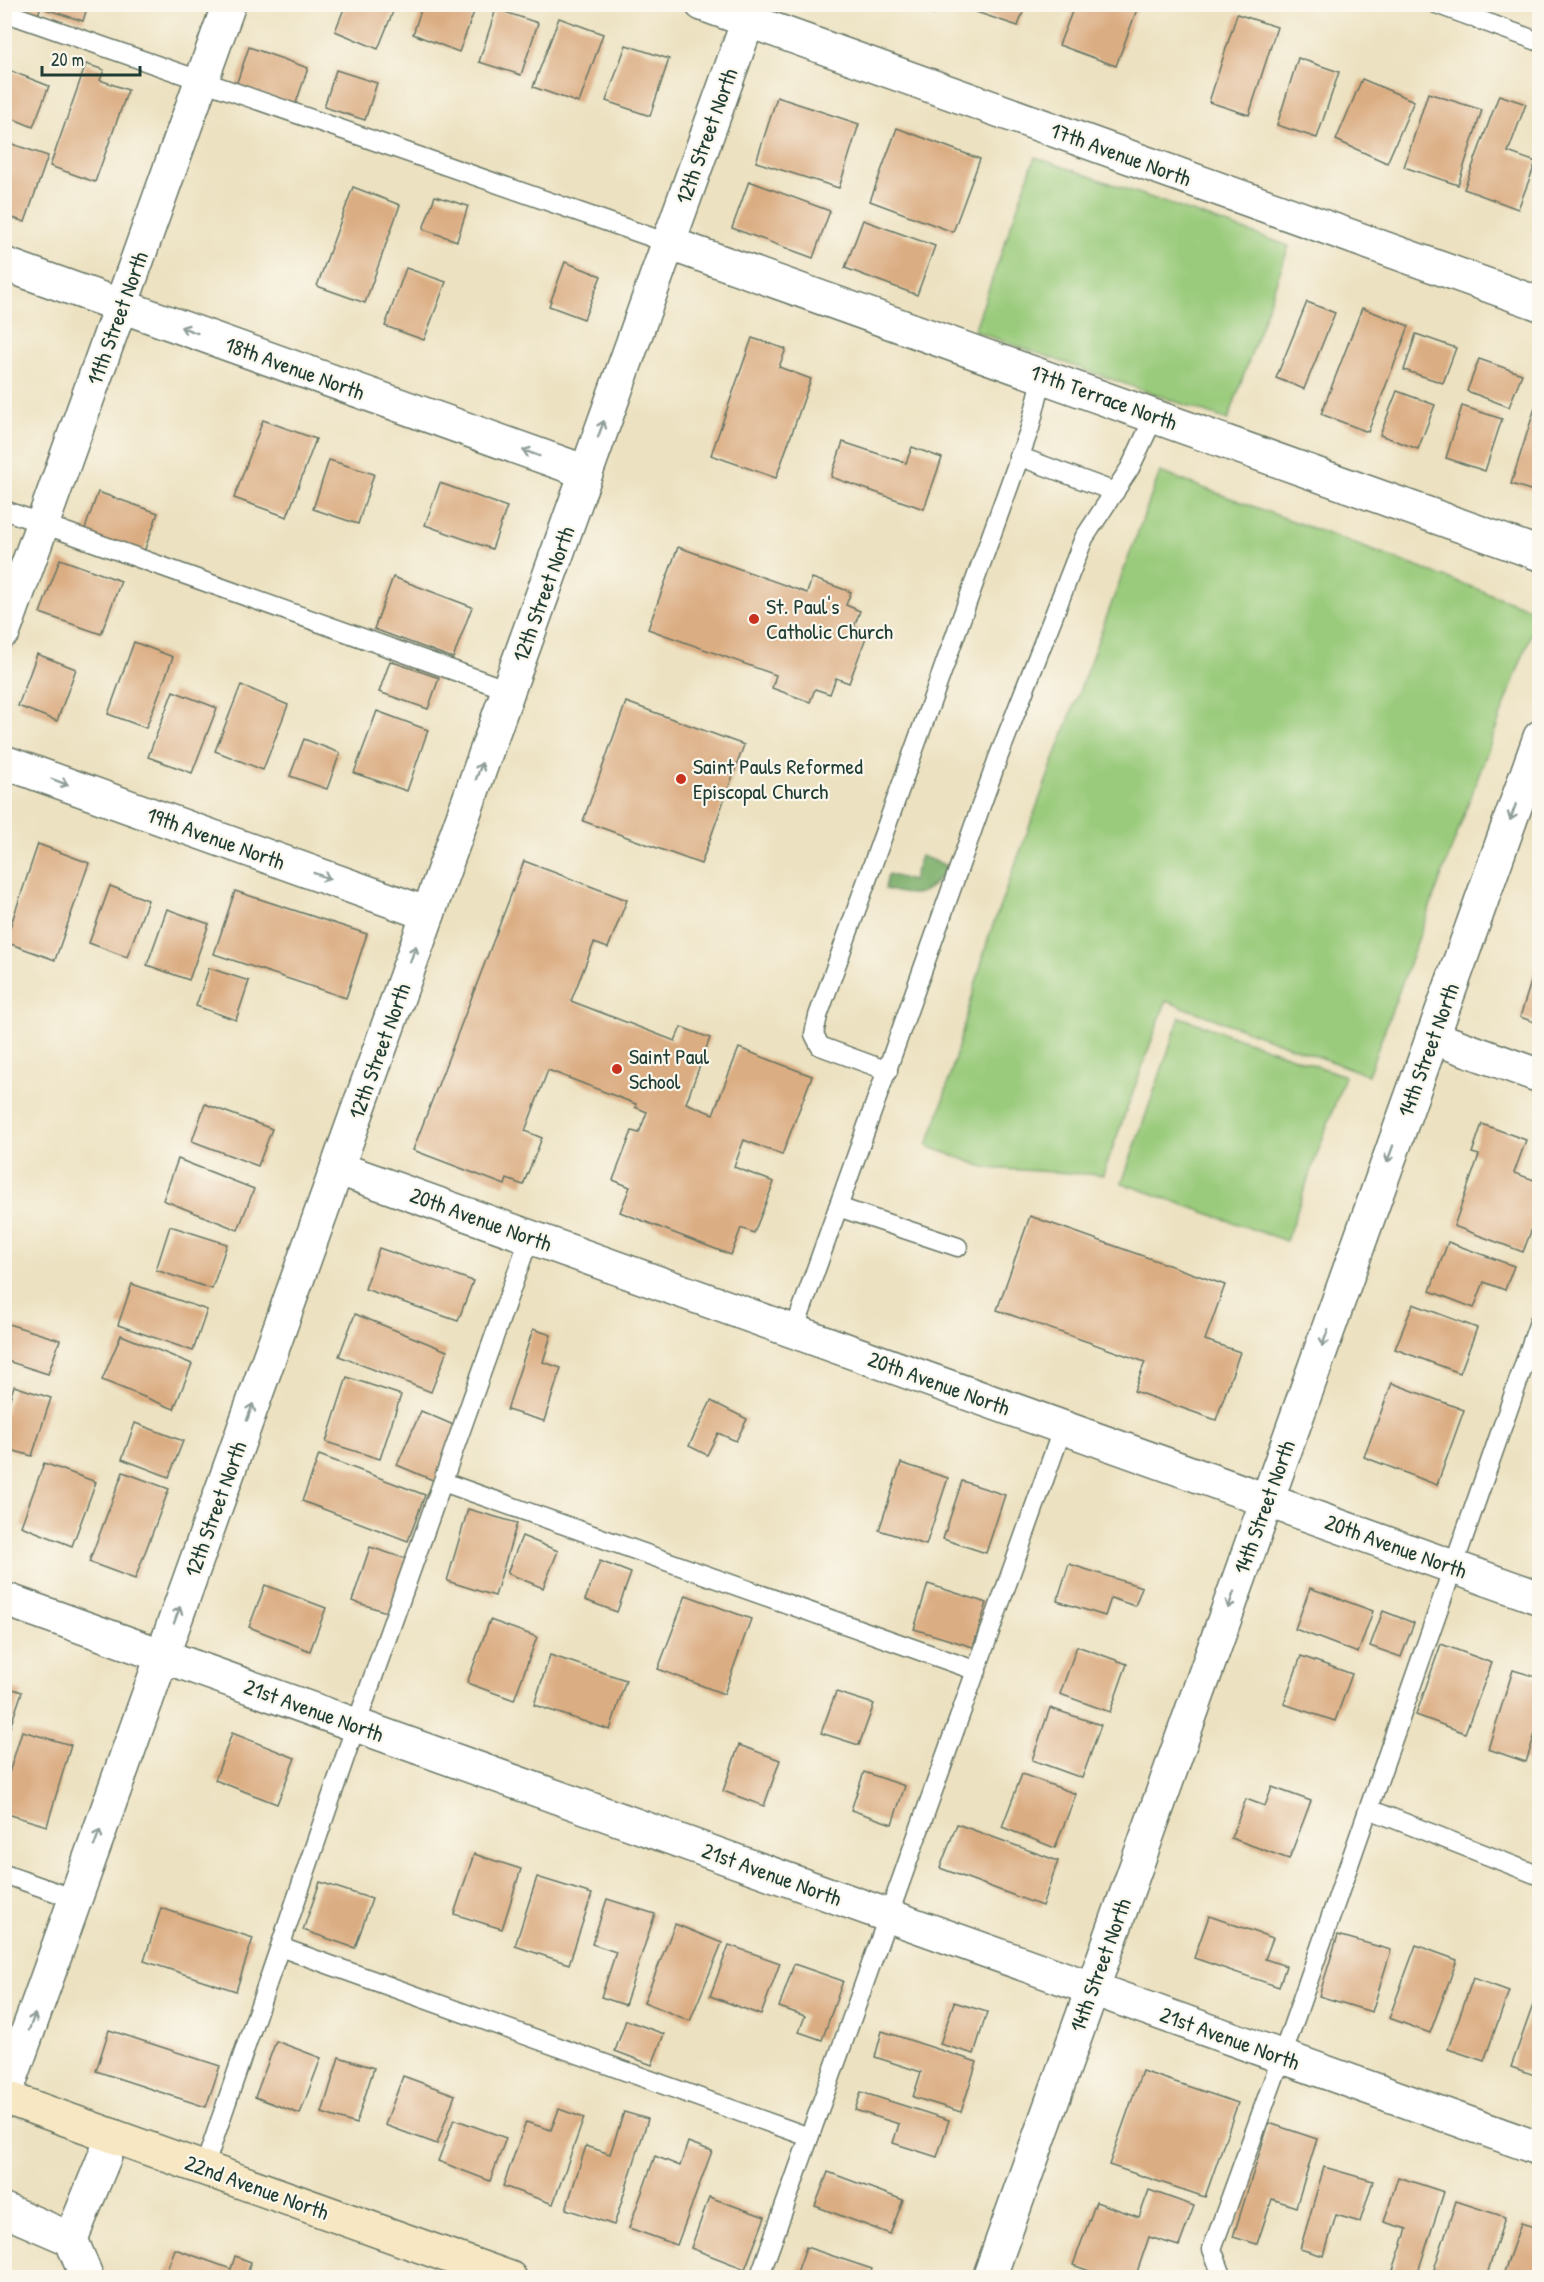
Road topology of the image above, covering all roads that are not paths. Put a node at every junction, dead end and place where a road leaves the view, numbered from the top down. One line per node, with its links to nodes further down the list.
1 (229, 4): 7 (street, 11th Street North)
2 (702, 4): 5 (street, 17th Avenue North)
3 (1436, 4): 6 (lane)
4 (4, 12): 7 (lane)
5 (751, 13): 8 (street, 12th Street North); 10 (street, 17th Avenue North)
6 (1539, 42)
7 (201, 81): 8 (lane); 11 (street, 11th Street North)
8 (668, 243): 12 (street, 17th Terrace North); 15 (street, 12th Street North, one-way to 8)
9 (4, 264): 11 (street, 18th Avenue North)
10 (1539, 304)
11 (121, 306): 15 (street, 18th Avenue North, one-way to 11); 18 (street, 11th Street North)
12 (1042, 375): 13 (street, 17th Terrace North); 14 (lane)
13 (1155, 415): 16 (lane); 19 (street, 17th Terrace North)
14 (1018, 456): 16 (lane); 26 (lane)
15 (586, 472): 21 (street, 12th Street North)
16 (1115, 492): 26 (lane)
17 (4, 510): 18 (lane)
18 (43, 524): 20 (street, 11th Street North); 21 (lane)
19 (1539, 554)
20 (4, 631)
21 (508, 690): 24 (street, 12th Street North, one-way to 21)
22 (1539, 737): 25 (street, 14th Street North, one-way to 25)
23 (4, 762): 24 (street, 19th Avenue North, one-way to 24)
24 (428, 914): 28 (street, 12th Street North, one-way to 24)
25 (1432, 1037): 27 (street); 37 (street, 14th Street North, one-way to 37)
26 (888, 1071): 29 (lane)
27 (1539, 1076)
28 (338, 1168): 30 (street, 20th Avenue North); 41 (street, 12th Street North, one-way to 28)
29 (838, 1207): 31 (lane); 33 (lane)
30 (530, 1236): 33 (street, 20th Avenue North); 36 (lane)
31 (958, 1247)
32 (1539, 1318): 34 (lane)
33 (794, 1331): 35 (street, 20th Avenue North)
34 (1535, 1346): 38 (lane)
35 (1063, 1427): 37 (street, 20th Avenue North); 42 (lane)
36 (443, 1482): 42 (lane); 43 (lane)
37 (1266, 1500): 38 (street, 20th Avenue North); 50 (street, 14th Street North, one-way to 50)
38 (1454, 1567): 39 (street, 20th Avenue North); 44 (lane)
39 (1539, 1598)
40 (4, 1599): 41 (street, 21st Avenue North)
41 (163, 1656): 43 (street, 21st Avenue North); 47 (street, 12th Street North, one-way to 41)
42 (977, 1671): 48 (lane)
43 (356, 1725): 48 (street, 21st Avenue North); 49 (lane)
44 (1369, 1809): 46 (lane); 51 (lane)
45 (4, 1874): 47 (lane)
46 (1539, 1876)
47 (75, 1899): 52 (street, 12th Street North, one-way to 47)
48 (888, 1915): 50 (street, 21st Avenue North); 54 (lane)
49 (280, 1947): 54 (lane); 56 (lane)
50 (1092, 1988): 51 (street, 21st Avenue North); 62 (street, 14th Street North)
51 (1282, 2056): 55 (street, 21st Avenue North); 63 (lane)
52 (5, 2097): 53 (main road, 22nd Avenue North)
53 (113, 2136): 56 (main road, 22nd Avenue North); 58 (street)
54 (809, 2137): 61 (lane)
55 (1539, 2149)
56 (204, 2168): 60 (main road, 22nd Avenue North)
57 (4, 2210): 58 (street)
58 (71, 2239): 59 (street)
59 (87, 2277)
60 (510, 2277)
61 (759, 2277)
62 (988, 2277)
63 (1222, 2277)

